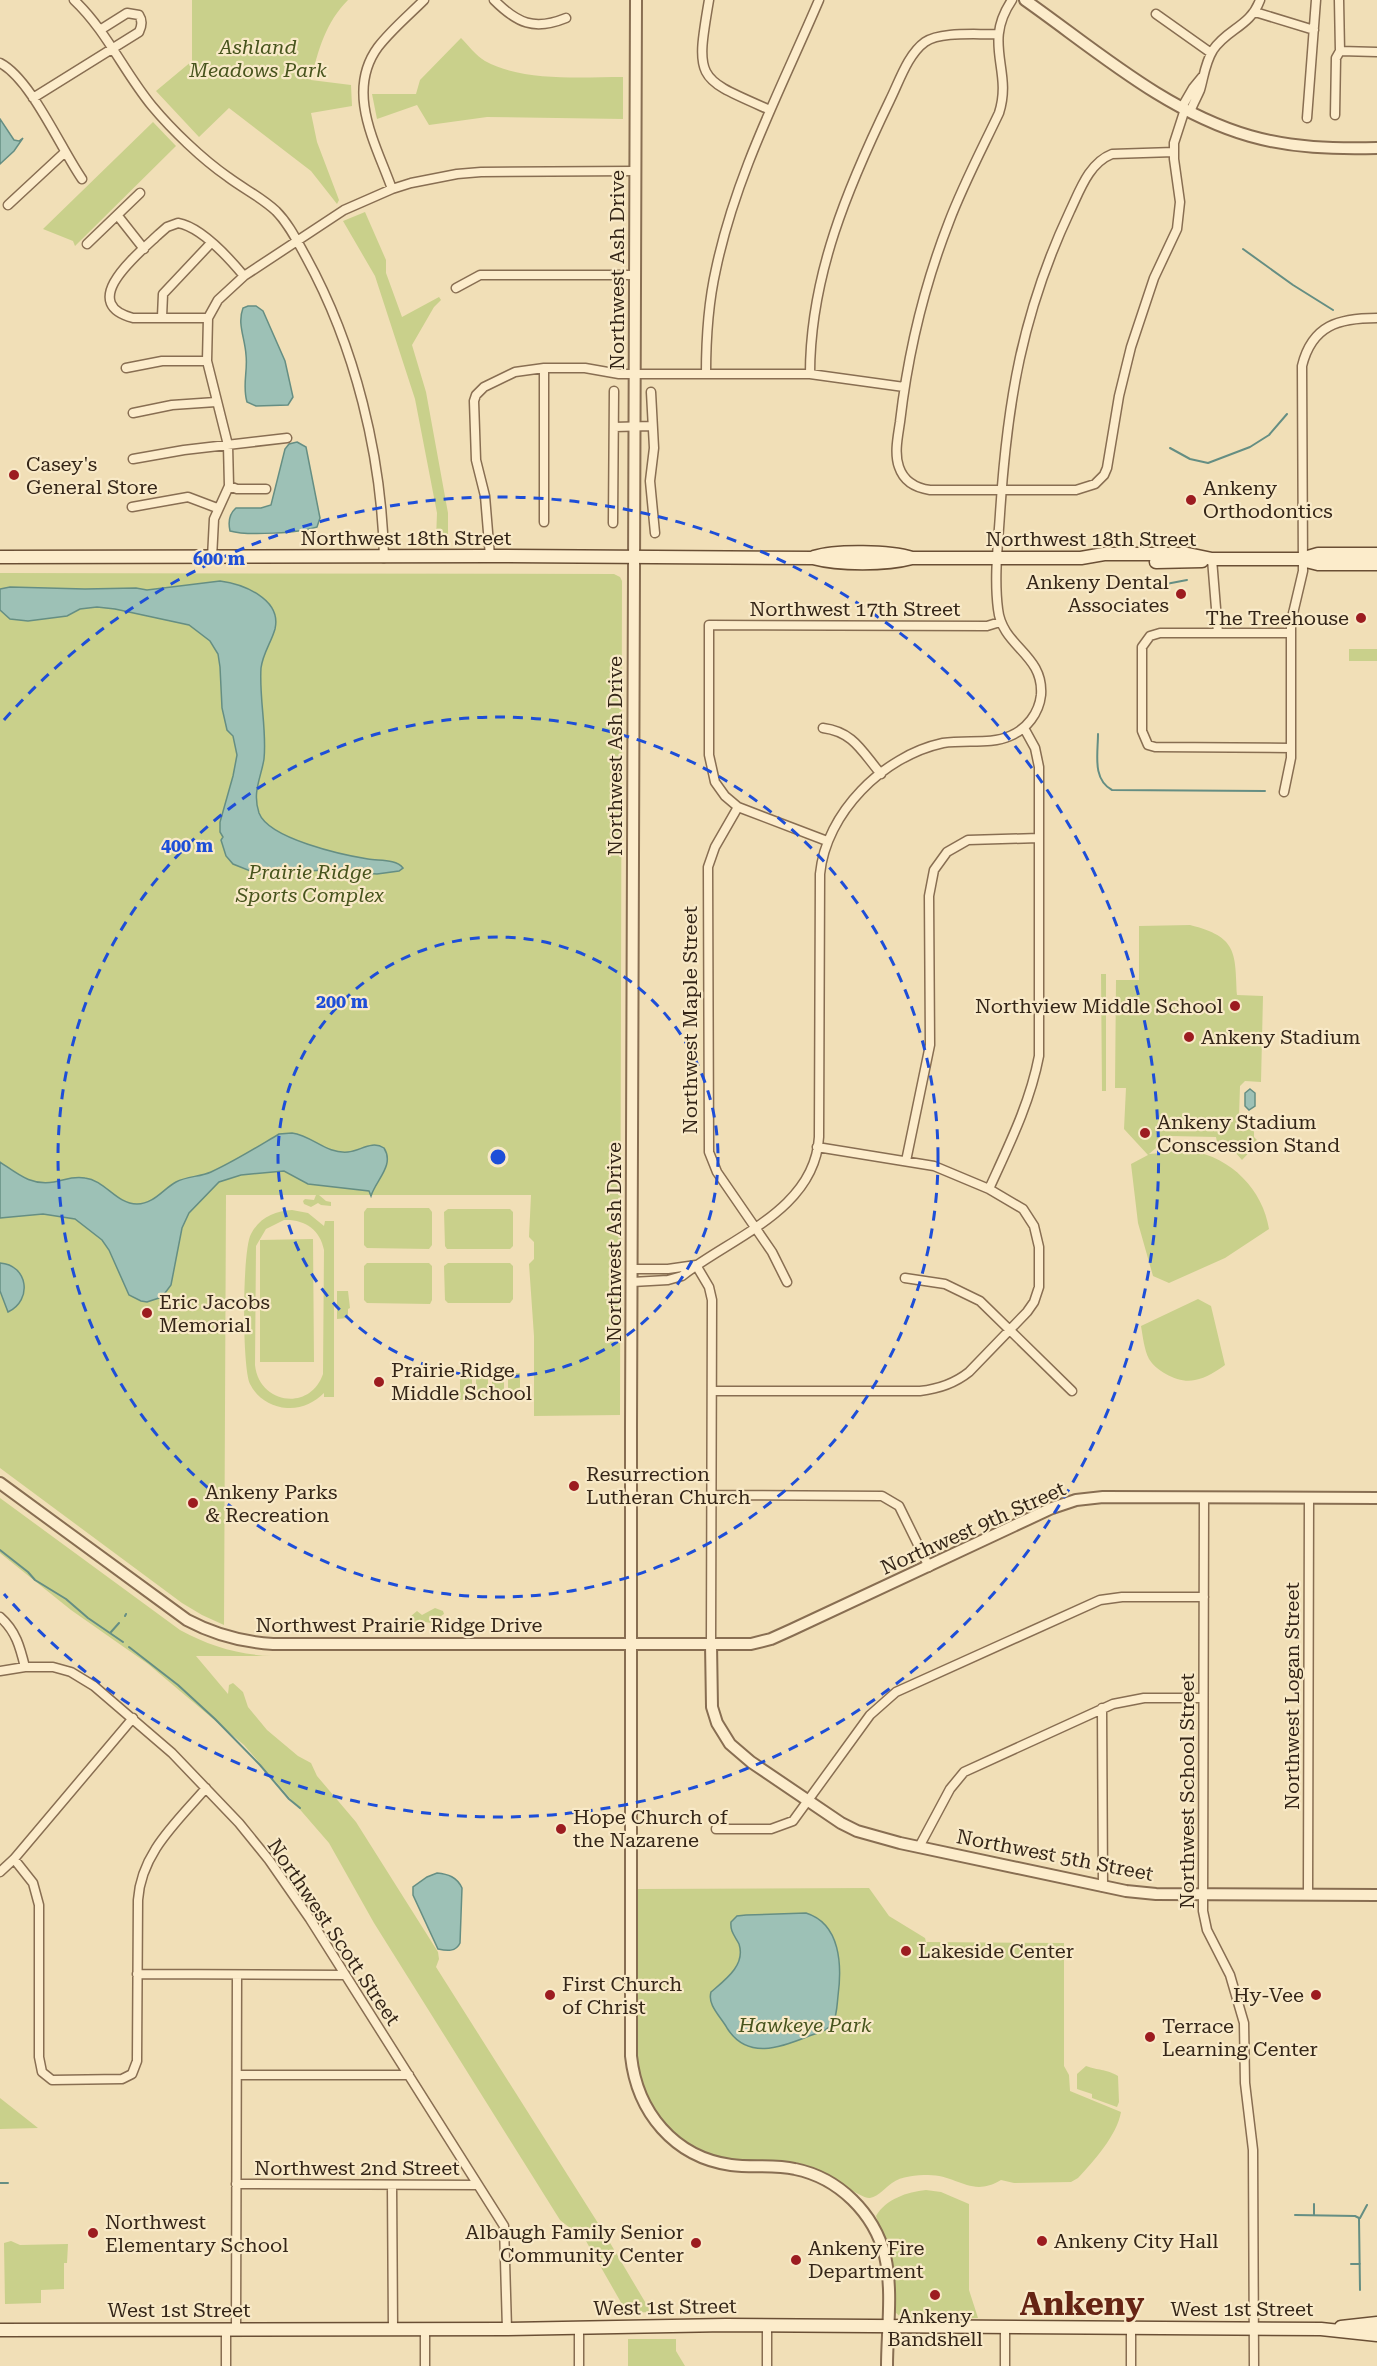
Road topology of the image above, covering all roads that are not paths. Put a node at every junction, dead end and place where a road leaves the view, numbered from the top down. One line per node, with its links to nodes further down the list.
1 (74, 0): 15 (street)
2 (424, 0): 33 (street)
3 (494, 0): 14 (street)
4 (636, 0): 31 (street, Northwest Ash Drive)
5 (708, 0): 25 (street)
6 (819, 0): 25 (street)
7 (1012, 0): 17 (street)
8 (1025, 0): 24 (street)
9 (1260, 0): 12 (street)
10 (1316, 0): 16 (street)
11 (1340, 0): 19 (street)
12 (1255, 12): 16 (street); 21 (street)
13 (1156, 14): 21 (street)
14 (566, 18)
15 (100, 30): 18 (street); 18 (street)
16 (1314, 30): 27 (street)
17 (997, 34): 52 (street); 53 (street)
18 (111, 48): 23 (street); 37 (street)
19 (1340, 51): 20 (street); 26 (street)
20 (1377, 52)
21 (1211, 53): 24 (street)
22 (0, 63): 23 (street)
23 (33, 98): 30 (street)
24 (1186, 109): 28 (street); 29 (street)
25 (770, 110): 51 (street)
26 (1335, 115)
27 (1307, 118)
28 (1377, 148)
29 (1174, 152): 66 (street); 66 (street)
30 (64, 153): 32 (street); 35 (street)
31 (634, 171): 33 (street); 41 (street, Northwest Ash Drive)
32 (82, 179)
33 (392, 189): 37 (street)
34 (140, 193): 36 (street)
35 (8, 205)
36 (118, 216): 39 (street); 40 (street)
37 (296, 240): 42 (street); 77 (street)
38 (212, 243): 40 (street); 42 (street); 44 (street)
39 (87, 244)
40 (144, 249): 44 (street)
41 (636, 275): 43 (street); 50 (street, Northwest Ash Drive)
42 (244, 276): 45 (street)
43 (456, 288)
44 (162, 317): 45 (street)
45 (208, 318): 47 (street)
46 (1377, 318): 80 (street)
47 (207, 361): 48 (street); 56 (street)
48 (126, 368)
49 (544, 368): 50 (street); 69 (street); 73 (street)
50 (635, 374): 51 (street); 59 (street, Northwest Ash Drive)
51 (706, 374): 52 (street)
52 (810, 374): 53 (street)
53 (904, 387): 66 (street)
54 (614, 391): 58 (street)
55 (651, 392): 60 (street)
56 (216, 402): 57 (street); 62 (street)
57 (133, 413)
58 (614, 426): 59 (street); 70 (street)
59 (635, 426): 60 (street); 74 (street, Northwest Ash Drive)
60 (652, 426): 71 (street)
61 (286, 438): 62 (street)
62 (228, 445): 63 (street); 64 (street)
63 (134, 459)
64 (228, 486): 65 (street); 68 (street)
65 (266, 489)
66 (1002, 490): 78 (street)
67 (132, 507): 68 (street)
68 (218, 508): 76 (street)
69 (544, 522)
70 (613, 523)
71 (655, 533)
72 (1377, 554): 80 (main road, Northwest 18th Street)
73 (490, 556): 74 (main road, Northwest 18th Street); 77 (main road, Northwest 18th Street)
74 (634, 557): 78 (main road, Northwest 18th Street); 98 (street, Northwest Ash Drive)
75 (0, 558): 76 (main road, Northwest 18th Street)
76 (212, 558): 77 (main road, Northwest 18th Street)
77 (384, 558)
78 (998, 558): 79 (main road, Northwest 18th Street); 82 (street)
79 (1212, 559): 80 (main road, Northwest 18th Street); 83 (street)
80 (1301, 559): 81 (main road); 84 (street)
81 (1377, 564)
82 (1000, 622): 86 (street); 90 (street, Northwest 17th Street)
83 (1218, 633): 84 (street); 87 (street)
84 (1291, 633): 87 (street)
85 (823, 728): 88 (street)
86 (1023, 728): 88 (street); 91 (street)
87 (1291, 748): 89 (street)
88 (881, 774): 92 (street)
89 (1284, 792)
90 (738, 807): 92 (street); 96 (street, Northwest Maple Street)
91 (1039, 838): 94 (street); 95 (street)
92 (827, 841): 93 (street)
93 (817, 1147): 94 (street); 96 (street)
94 (906, 1161): 95 (street)
95 (989, 1189): 102 (street)
96 (754, 1228): 97 (street); 101 (street, Northwest Maple Street)
97 (696, 1264): 98 (street); 100 (street); 103 (street)
98 (632, 1269): 100 (street, Northwest Ash Drive)
99 (905, 1278): 102 (street)
100 (632, 1282): 113 (street, Northwest Ash Drive)
101 (786, 1282)
102 (1010, 1329): 103 (street); 104 (street)
103 (712, 1390): 106 (street)
104 (1072, 1391)
105 (0, 1483): 113 (street, Northwest Prairie Ridge Drive)
106 (711, 1495): 110 (street); 114 (street)
107 (1204, 1497): 108 (street, Northwest 9th Street); 110 (street, Northwest 9th Street); 111 (street, Northwest School Street)
108 (1309, 1498): 109 (street, Northwest 9th Street); 128 (street, Northwest Logan Street)
109 (1377, 1498)
110 (929, 1567): 114 (street, Northwest 9th Street)
111 (1204, 1597): 117 (street, Northwest School Street); 121 (street)
112 (0, 1617): 115 (street)
113 (631, 1644): 114 (street, Northwest 9th Street); 140 (street, Northwest Ash Drive)
114 (711, 1644): 121 (street)
115 (25, 1667): 116 (street, Northwest Scott Street); 119 (street, Northwest Scott Street)
116 (0, 1671)
117 (1203, 1698): 118 (street); 127 (street, Northwest School Street)
118 (1102, 1708): 123 (street); 126 (street)
119 (133, 1718): 120 (street, Northwest Scott Street); 124 (street)
120 (206, 1788): 130 (street); 132 (street, Northwest Scott Street)
121 (808, 1802): 122 (street); 123 (street, Northwest 5th Street)
122 (716, 1829)
123 (919, 1847): 126 (street, Northwest 5th Street)
124 (14, 1859): 125 (street); 130 (street)
125 (0, 1872)
126 (1103, 1887): 127 (street, Northwest 5th Street)
127 (1204, 1893): 128 (street, Northwest 5th Street); 147 (street, Northwest School Street)
128 (1308, 1894): 129 (street, Northwest 5th Street)
129 (1377, 1895)
130 (137, 1974): 131 (street)
131 (237, 1975): 132 (street); 134 (street)
132 (345, 1975): 133 (street, Northwest Scott Street)
133 (409, 2075): 134 (street); 137 (street, Northwest Scott Street)
134 (237, 2076): 135 (street)
135 (236, 2184): 136 (street, Northwest 2nd Street); 150 (street)
136 (392, 2184): 137 (street, Northwest 2nd Street); 144 (street)
137 (478, 2185): 146 (street, Northwest Scott Street)
138 (1377, 2323): 148 (main road, West 1st Street)
139 (767, 2326): 140 (main road, West 1st Street); 143 (main road, West 1st Street); 155 (street)
140 (887, 2326): 141 (main road, West 1st Street); 156 (street, Northwest Ash Drive)
141 (1005, 2327): 142 (main road, West 1st Street); 157 (street)
142 (1131, 2327): 147 (main road, West 1st Street); 158 (street)
143 (579, 2328): 146 (main road, West 1st Street); 154 (street)
144 (393, 2329): 145 (main road, West 1st Street); 150 (main road, West 1st Street)
145 (425, 2329): 146 (main road, West 1st Street); 153 (street)
146 (507, 2329)
147 (1254, 2329): 148 (main road, West 1st Street); 159 (street, Northwest School Street)
148 (1331, 2329): 151 (main road, West 1st Street)
149 (0, 2330): 150 (main road, West 1st Street)
150 (231, 2330): 152 (street)
151 (1377, 2335)
152 (226, 2366)
153 (425, 2366)
154 (579, 2366)
155 (767, 2366)
156 (886, 2366)
157 (1005, 2366)
158 (1131, 2366)
159 (1254, 2366)

